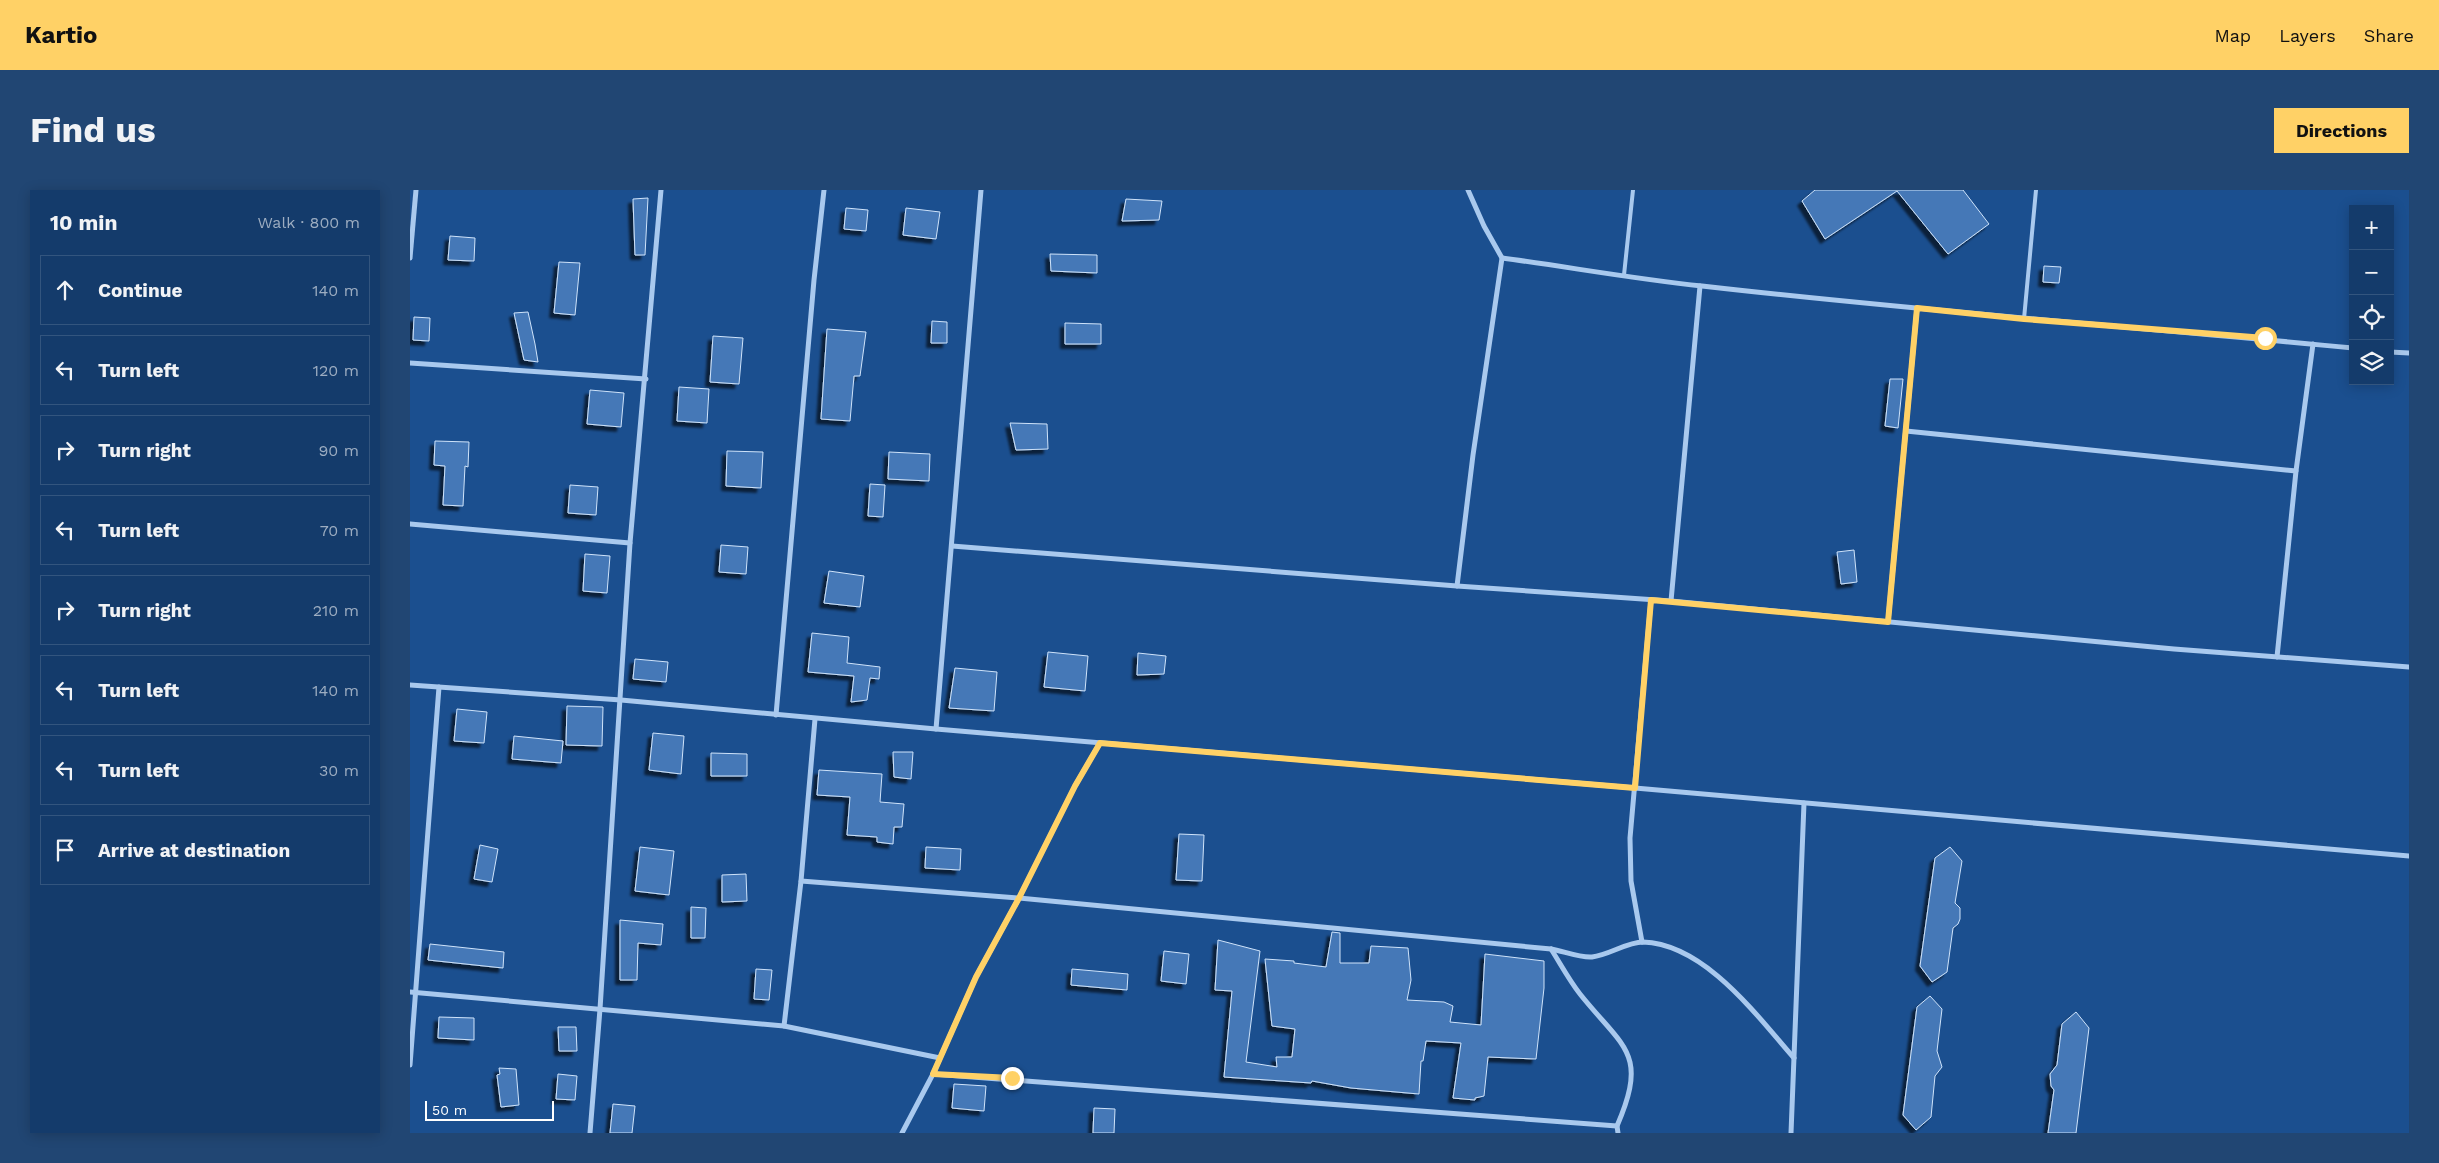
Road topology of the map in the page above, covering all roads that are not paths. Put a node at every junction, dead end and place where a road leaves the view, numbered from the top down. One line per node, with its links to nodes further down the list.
1 (416, 190): 8 (street)
2 (661, 190): 19 (street)
3 (824, 190): 34 (street)
4 (981, 190): 24 (street)
5 (1468, 190): 9 (street)
6 (1633, 190): 10 (lane)
7 (2036, 190): 13 (lane)
8 (410, 258)
9 (1502, 258): 10 (street); 25 (street)
10 (1624, 275): 11 (street)
11 (1700, 286): 12 (street); 27 (street)
12 (1917, 308): 13 (street); 20 (street)
13 (2024, 319): 14 (street)
14 (2313, 344): 15 (street); 21 (street)
15 (2349, 348)
16 (2394, 352): 17 (street)
17 (2409, 353)
18 (410, 363): 19 (street)
19 (646, 379): 23 (street)
20 (1906, 431): 21 (street); 28 (street)
21 (2296, 471): 29 (street)
22 (410, 524): 23 (street)
23 (630, 543): 33 (street)
24 (952, 546): 25 (street); 36 (street)
25 (1457, 586): 26 (street)
26 (1651, 600): 27 (street); 38 (street)
27 (1671, 601): 28 (street)
28 (1888, 622): 29 (street)
29 (2277, 657): 30 (street)
30 (2409, 667)
31 (410, 685): 32 (street)
32 (439, 687): 33 (street); 45 (street)
33 (621, 700): 34 (street); 46 (street)
34 (776, 715): 35 (street)
35 (815, 718): 36 (street); 41 (street)
36 (936, 729): 37 (street)
37 (1100, 743): 38 (street); 42 (street)
38 (1635, 788): 39 (street); 43 (street)
39 (1804, 803): 40 (street); 49 (street)
40 (2409, 856)
41 (801, 881): 42 (street); 47 (street)
42 (1019, 898): 44 (street); 48 (street)
43 (1642, 942): 44 (street); 49 (street)
44 (1551, 948): 52 (street)
45 (412, 992): 46 (street); 50 (street)
46 (600, 1009): 47 (street); 53 (street)
47 (784, 1026): 48 (street)
48 (940, 1058): 51 (street)
49 (1794, 1058): 56 (street)
50 (410, 1065)
51 (933, 1074): 52 (street); 54 (street)
52 (1617, 1126): 55 (street)
53 (590, 1133)
54 (902, 1133)
55 (1618, 1133)
56 (1790, 1133)

